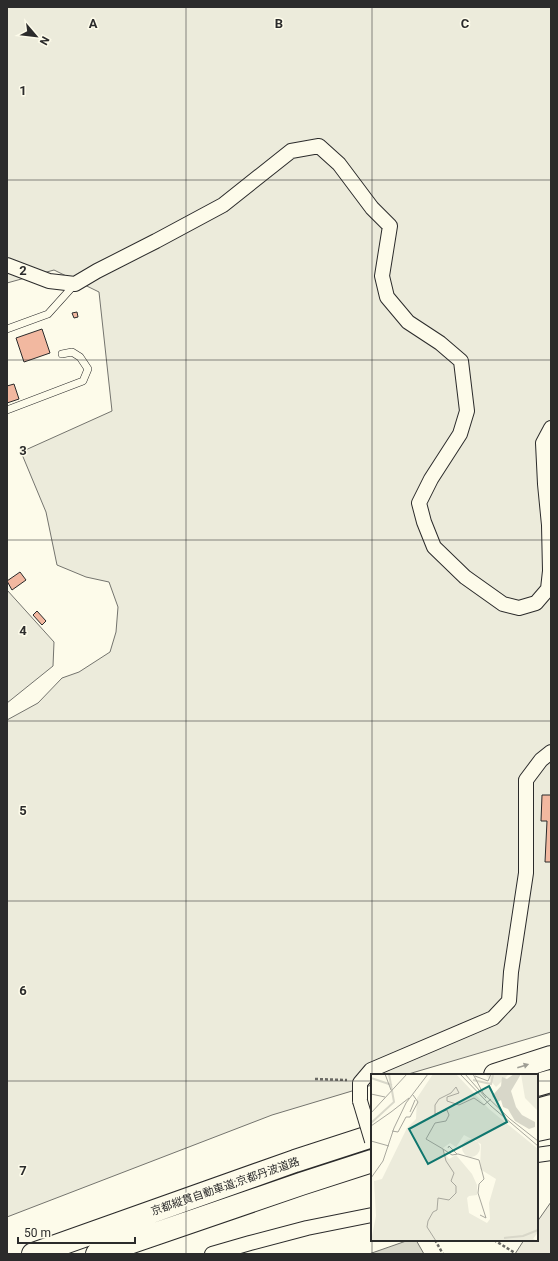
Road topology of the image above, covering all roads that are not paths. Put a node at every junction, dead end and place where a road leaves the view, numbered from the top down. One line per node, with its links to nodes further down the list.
1 (7, 265): 2 (street)
2 (75, 284): 3 (lane); 6 (street)
3 (7, 329)
4 (62, 354): 5 (lane)
5 (7, 410)
6 (551, 428)
7 (551, 752): 18 (street, bridge)
8 (551, 1057): 9 (highway, one-way to 8)
9 (498, 1074)
10 (551, 1081): 11 (highway)
11 (538, 1085)
12 (551, 1106): 13 (highway)
13 (538, 1110)
14 (551, 1127): 15 (highway)
15 (538, 1130)
16 (371, 1131): 19 (highway)
17 (371, 1136): 19 (highway, 京都縦貫自動車道;京都丹波道路)
18 (371, 1138)
19 (337, 1148): 26 (highway, 京都縦貫自動車道;京都丹波道路)
20 (551, 1153): 21 (street)
21 (538, 1155)
22 (371, 1161): 25 (highway, 京都縦貫自動車道;京都丹波道路)
23 (371, 1172): 25 (highway)
24 (371, 1215): 28 (street)
25 (155, 1233): 27 (highway, 京都縦貫自動車道;京都丹波道路)
26 (33, 1254)
27 (97, 1254)
28 (212, 1254)

